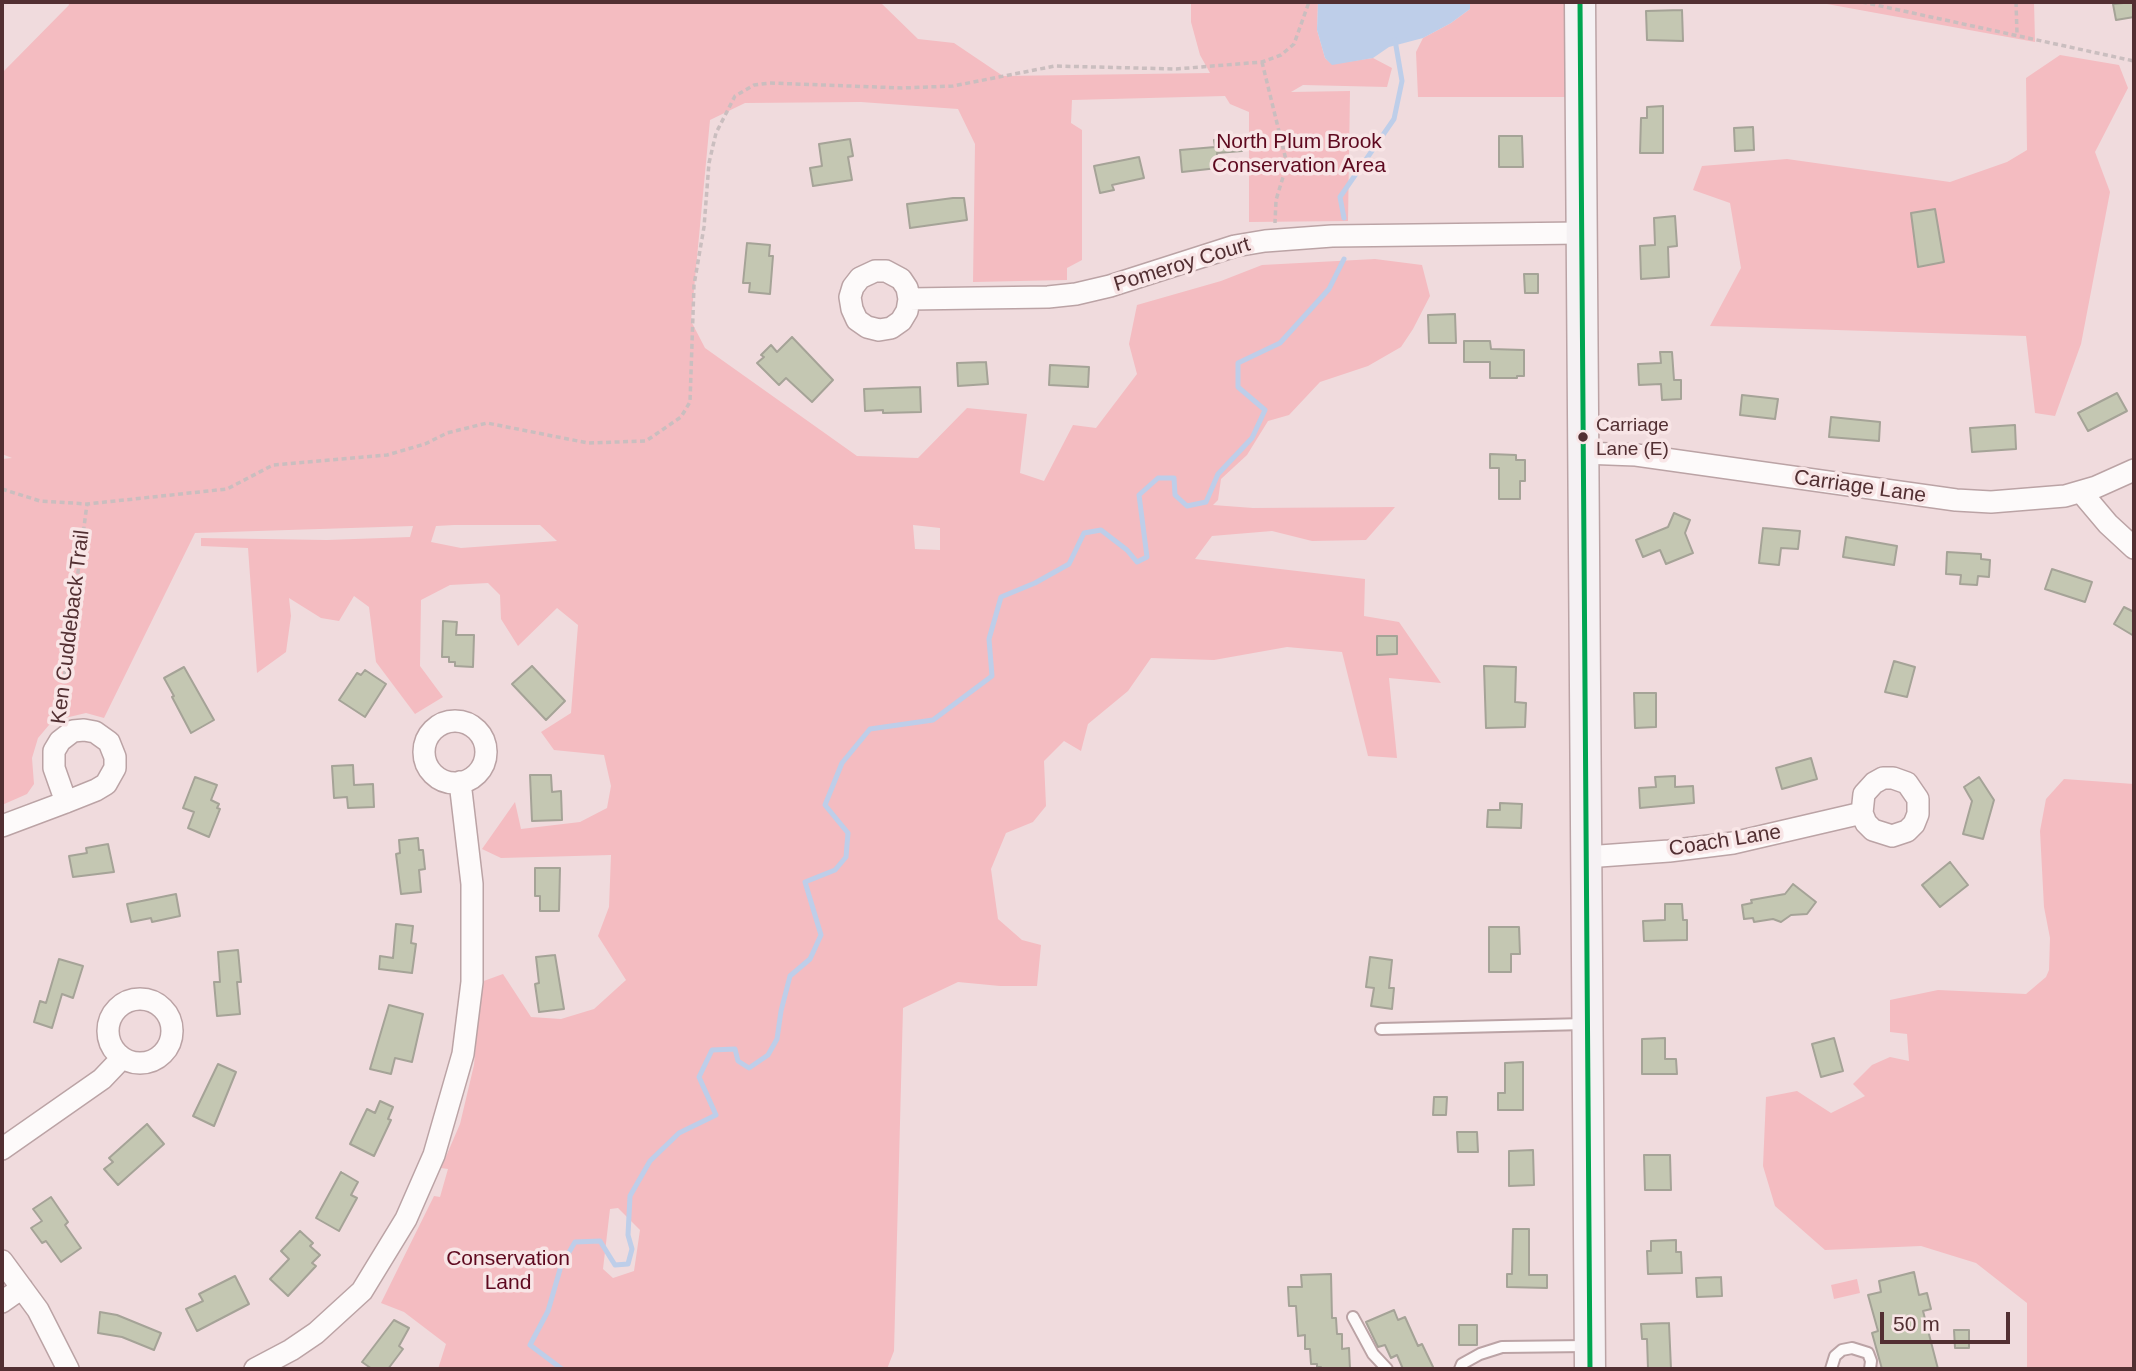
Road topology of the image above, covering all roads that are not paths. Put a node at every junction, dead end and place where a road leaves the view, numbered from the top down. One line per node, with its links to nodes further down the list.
1 (1580, 2): 2 (street)
2 (1581, 233): 3 (street, Pomeroy Court); 4 (street)
3 (909, 299)
4 (1582, 453): 6 (street, Carriage Lane); 12 (street)
5 (2134, 470): 6 (street, Carriage Lane)
6 (2081, 492): 7 (street)
7 (2134, 548)
8 (460, 782): 23 (street)
9 (66, 802): 9 (street); 11 (street)
10 (1862, 813): 12 (street, Coach Lane)
11 (2, 826)
12 (1586, 857): 13 (street)
13 (1588, 1024): 14 (lane); 21 (street)
14 (1381, 1029)
15 (122, 1058): 16 (street)
16 (2, 1149)
17 (2, 1261): 18 (street)
18 (22, 1288): 19 (street); 22 (street)
19 (2, 1302)
20 (1353, 1317): 24 (lane)
21 (1590, 1358): 25 (lane)
22 (68, 1369)
23 (256, 1369)
24 (1387, 1369)
25 (1460, 1369)
26 (1831, 1369): 27 (lane)
27 (1870, 1369)

